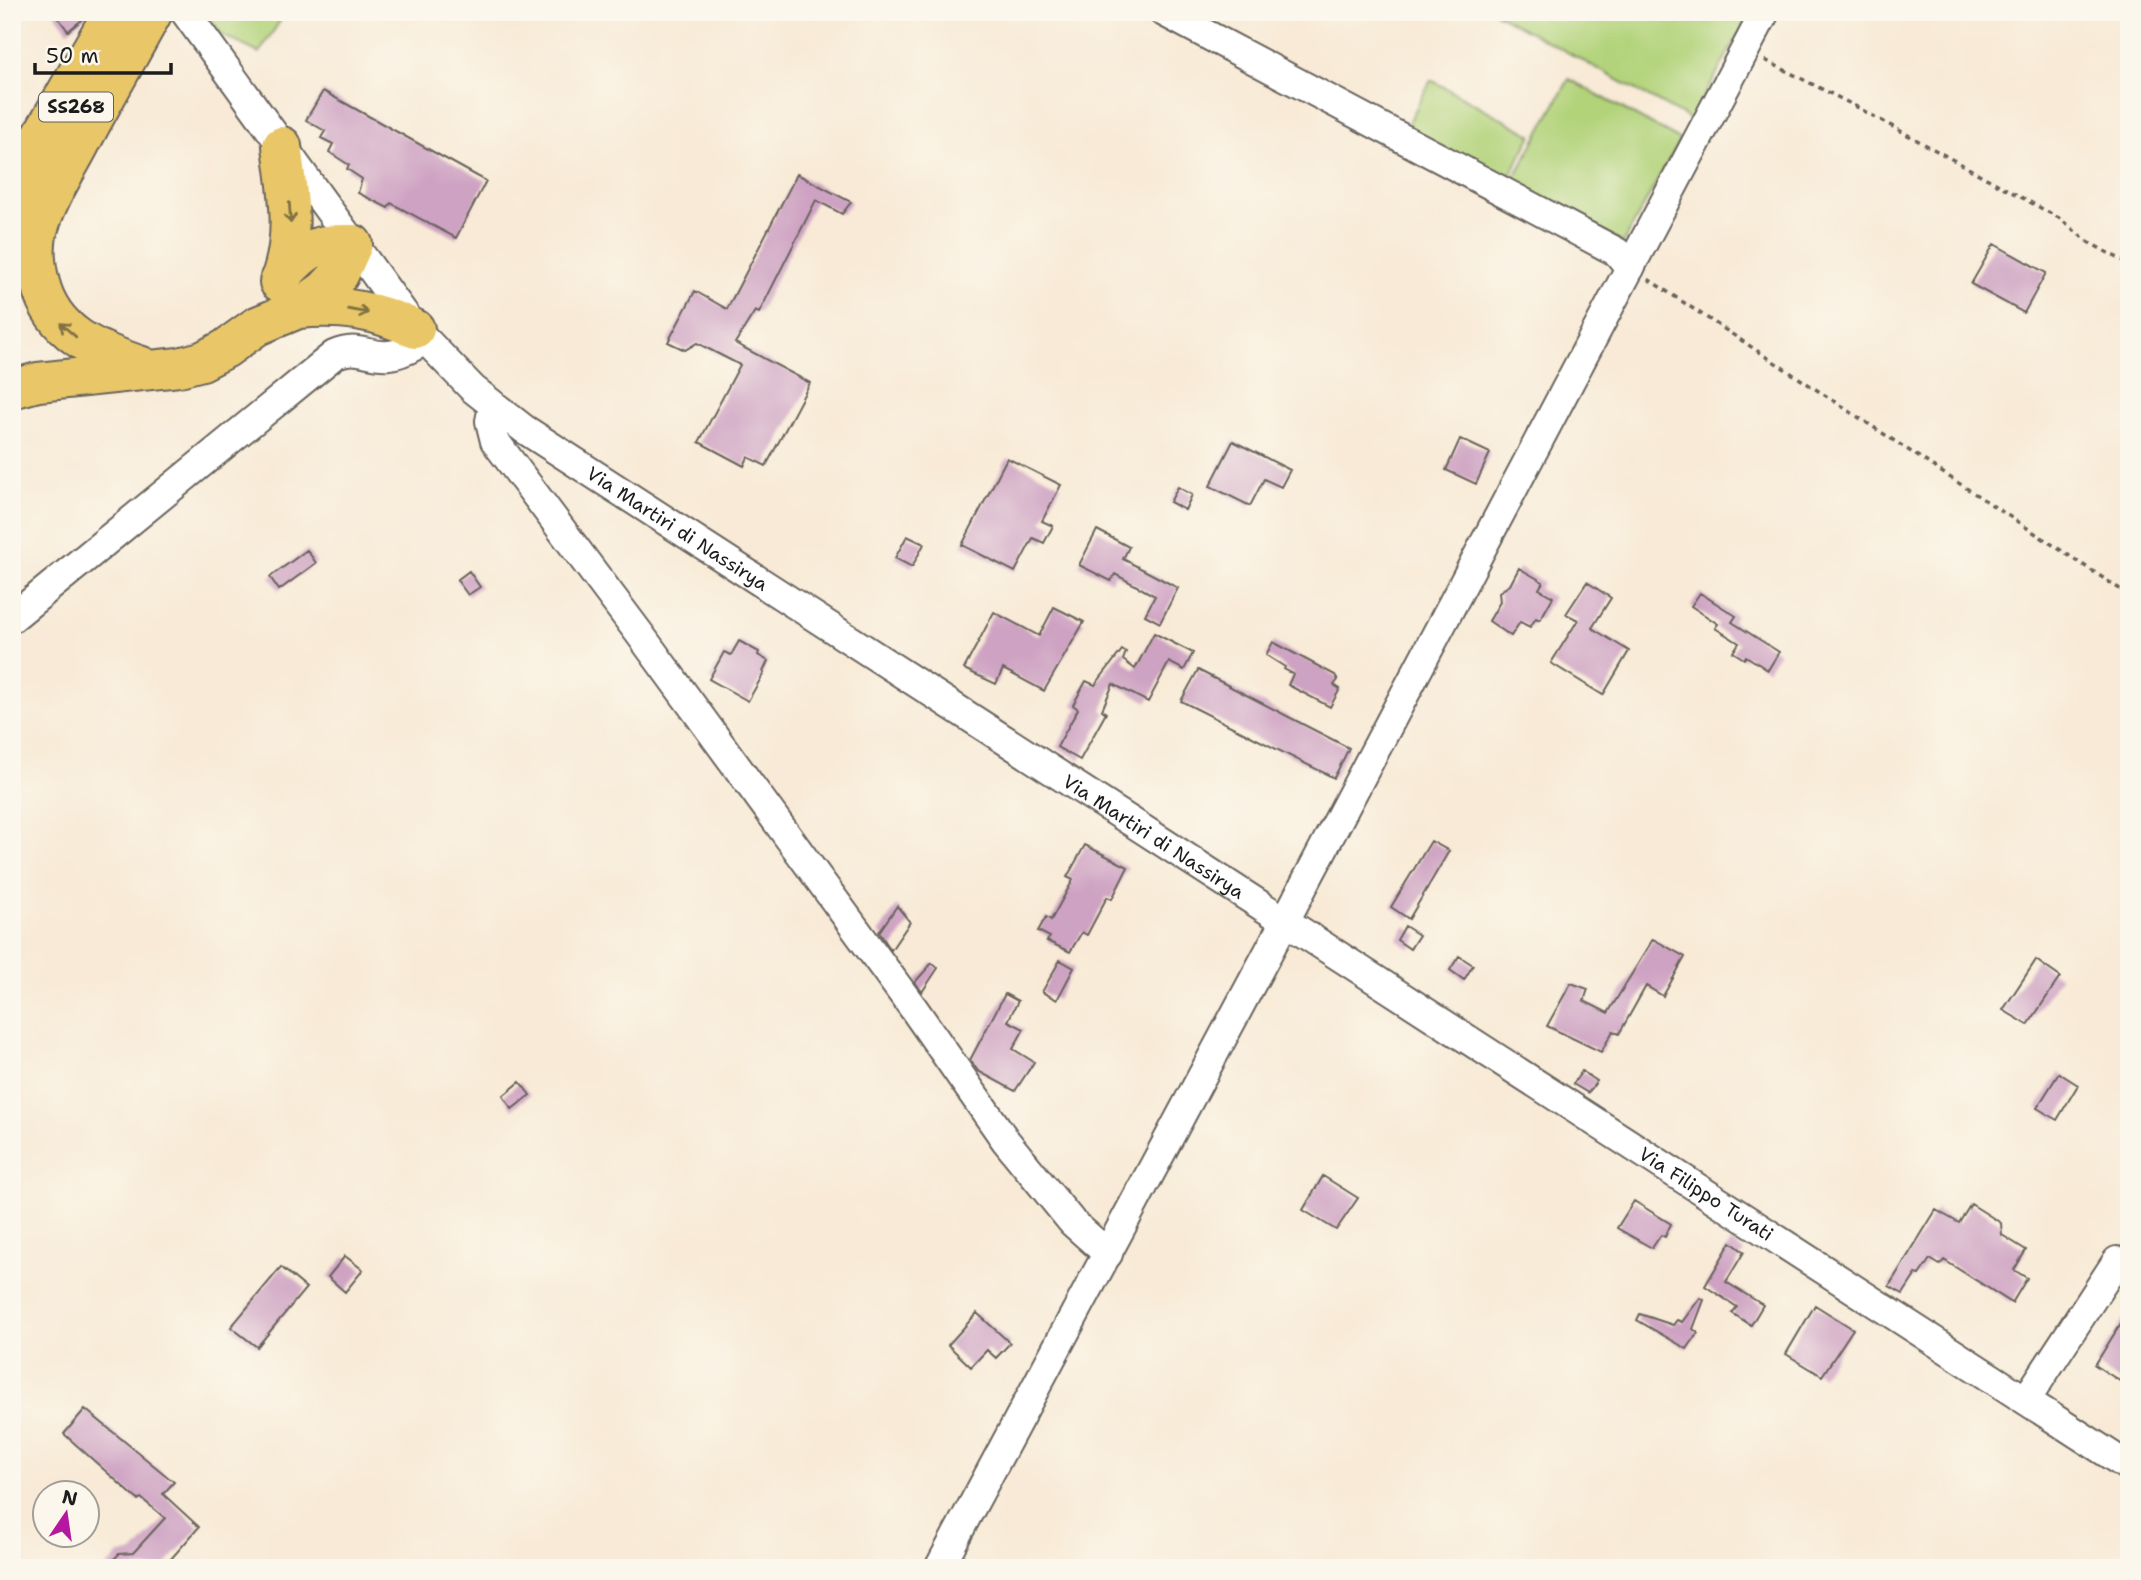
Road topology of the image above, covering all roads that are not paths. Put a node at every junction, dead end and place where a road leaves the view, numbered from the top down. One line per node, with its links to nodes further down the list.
1 (113, 12): 5 (highway, SS268 / SS268)
2 (1164, 12): 11 (street)
3 (1765, 12): 11 (street)
4 (157, 13): 6 (street, Via Martiri di Nassirya); 9 (highway, SS268); 14 (highway, one-way to 4)
5 (76, 76): 7 (highway); 8 (highway, SS268)
6 (282, 146): 10 (street, Via Martiri di Nassirya); 12 (highway, one-way to 12)
7 (12, 159)
8 (12, 191)
9 (12, 202)
10 (353, 244): 12 (highway); 13 (street, Via Martiri di Nassirya)
11 (1630, 268): 18 (street)
12 (289, 294): 13 (highway, one-way to 13); 14 (highway)
13 (420, 334): 16 (street, Via Martiri di Nassirya); 17 (street)
14 (150, 369): 15 (highway)
15 (12, 389)
16 (494, 407): 18 (street, Via Martiri di Nassirya); 19 (street)
17 (12, 618)
18 (1285, 921): 19 (street); 21 (street, Via Filippo Turati)
19 (1108, 1254): 23 (street)
20 (2129, 1268): 21 (street)
21 (2026, 1400): 22 (street, Via Filippo Turati)
22 (2129, 1467)
23 (939, 1568)

